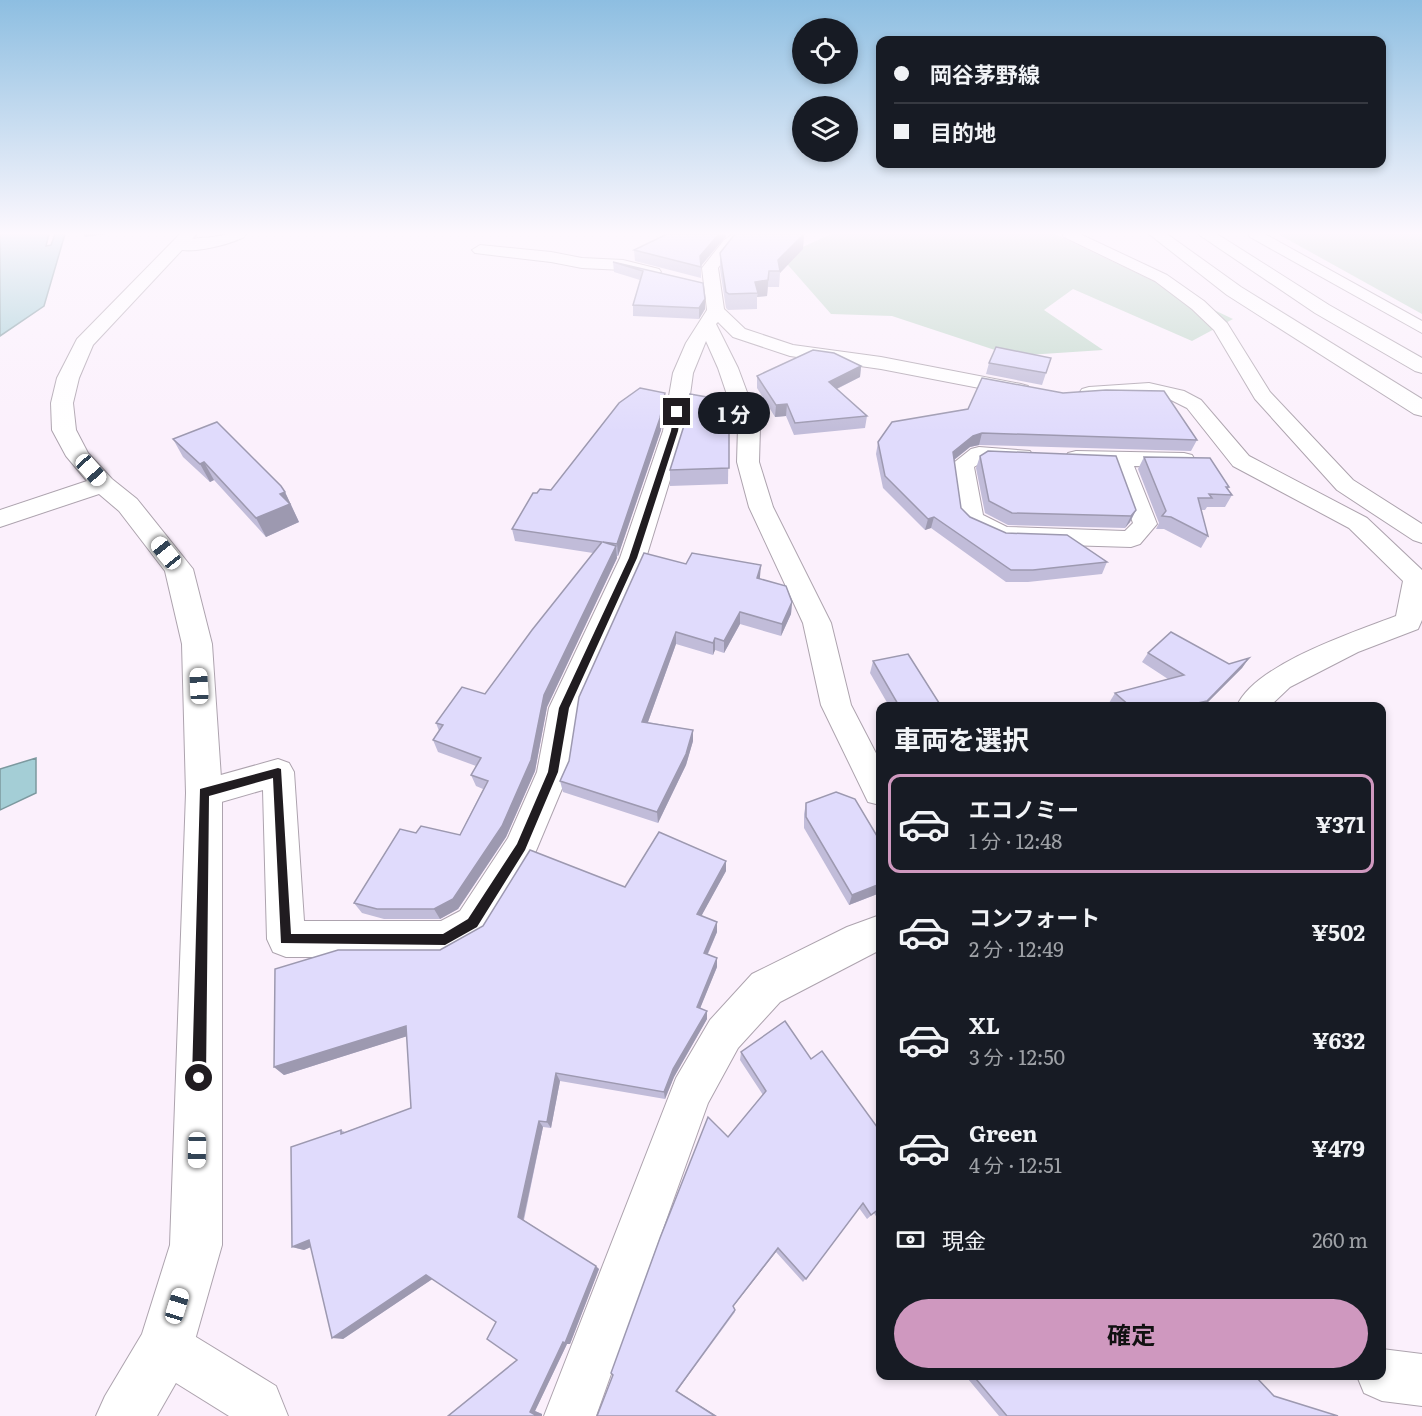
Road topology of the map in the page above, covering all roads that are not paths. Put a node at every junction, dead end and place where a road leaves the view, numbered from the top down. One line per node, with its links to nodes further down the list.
1 (125, 300): 19 (main road)
2 (713, 300): 9 (street)
3 (1191, 300): 21 (street)
4 (1248, 300): 16 (main road)
5 (1271, 300): 14 (main road)
6 (1308, 300): 12 (main road)
7 (1324, 300): 11 (main road)
8 (1372, 300): 10 (street)
9 (711, 317): 13 (street); 26 (street); 27 (street)
10 (1422, 328)
11 (1422, 358)
12 (1422, 367)
13 (1038, 393)
14 (1422, 393)
15 (1069, 395): 18 (street)
16 (1422, 409)
17 (1121, 460): 17 (street); 18 (street)
18 (1240, 461): 23 (street)
19 (103, 484): 22 (main road); 27 (main road)
20 (1422, 512): 21 (street)
21 (1393, 518): 23 (street); 24 (street)
22 (0, 519)
23 (1358, 523): 25 (street)
24 (1422, 534)
25 (1256, 702)
26 (876, 784)
27 (204, 793): 29 (main road)
28 (876, 934): 34 (street)
29 (165, 1347): 32 (main road); 33 (street)
30 (1386, 1376): 31 (street)
31 (1422, 1380)
32 (125, 1416)
33 (262, 1416)
34 (570, 1416)

